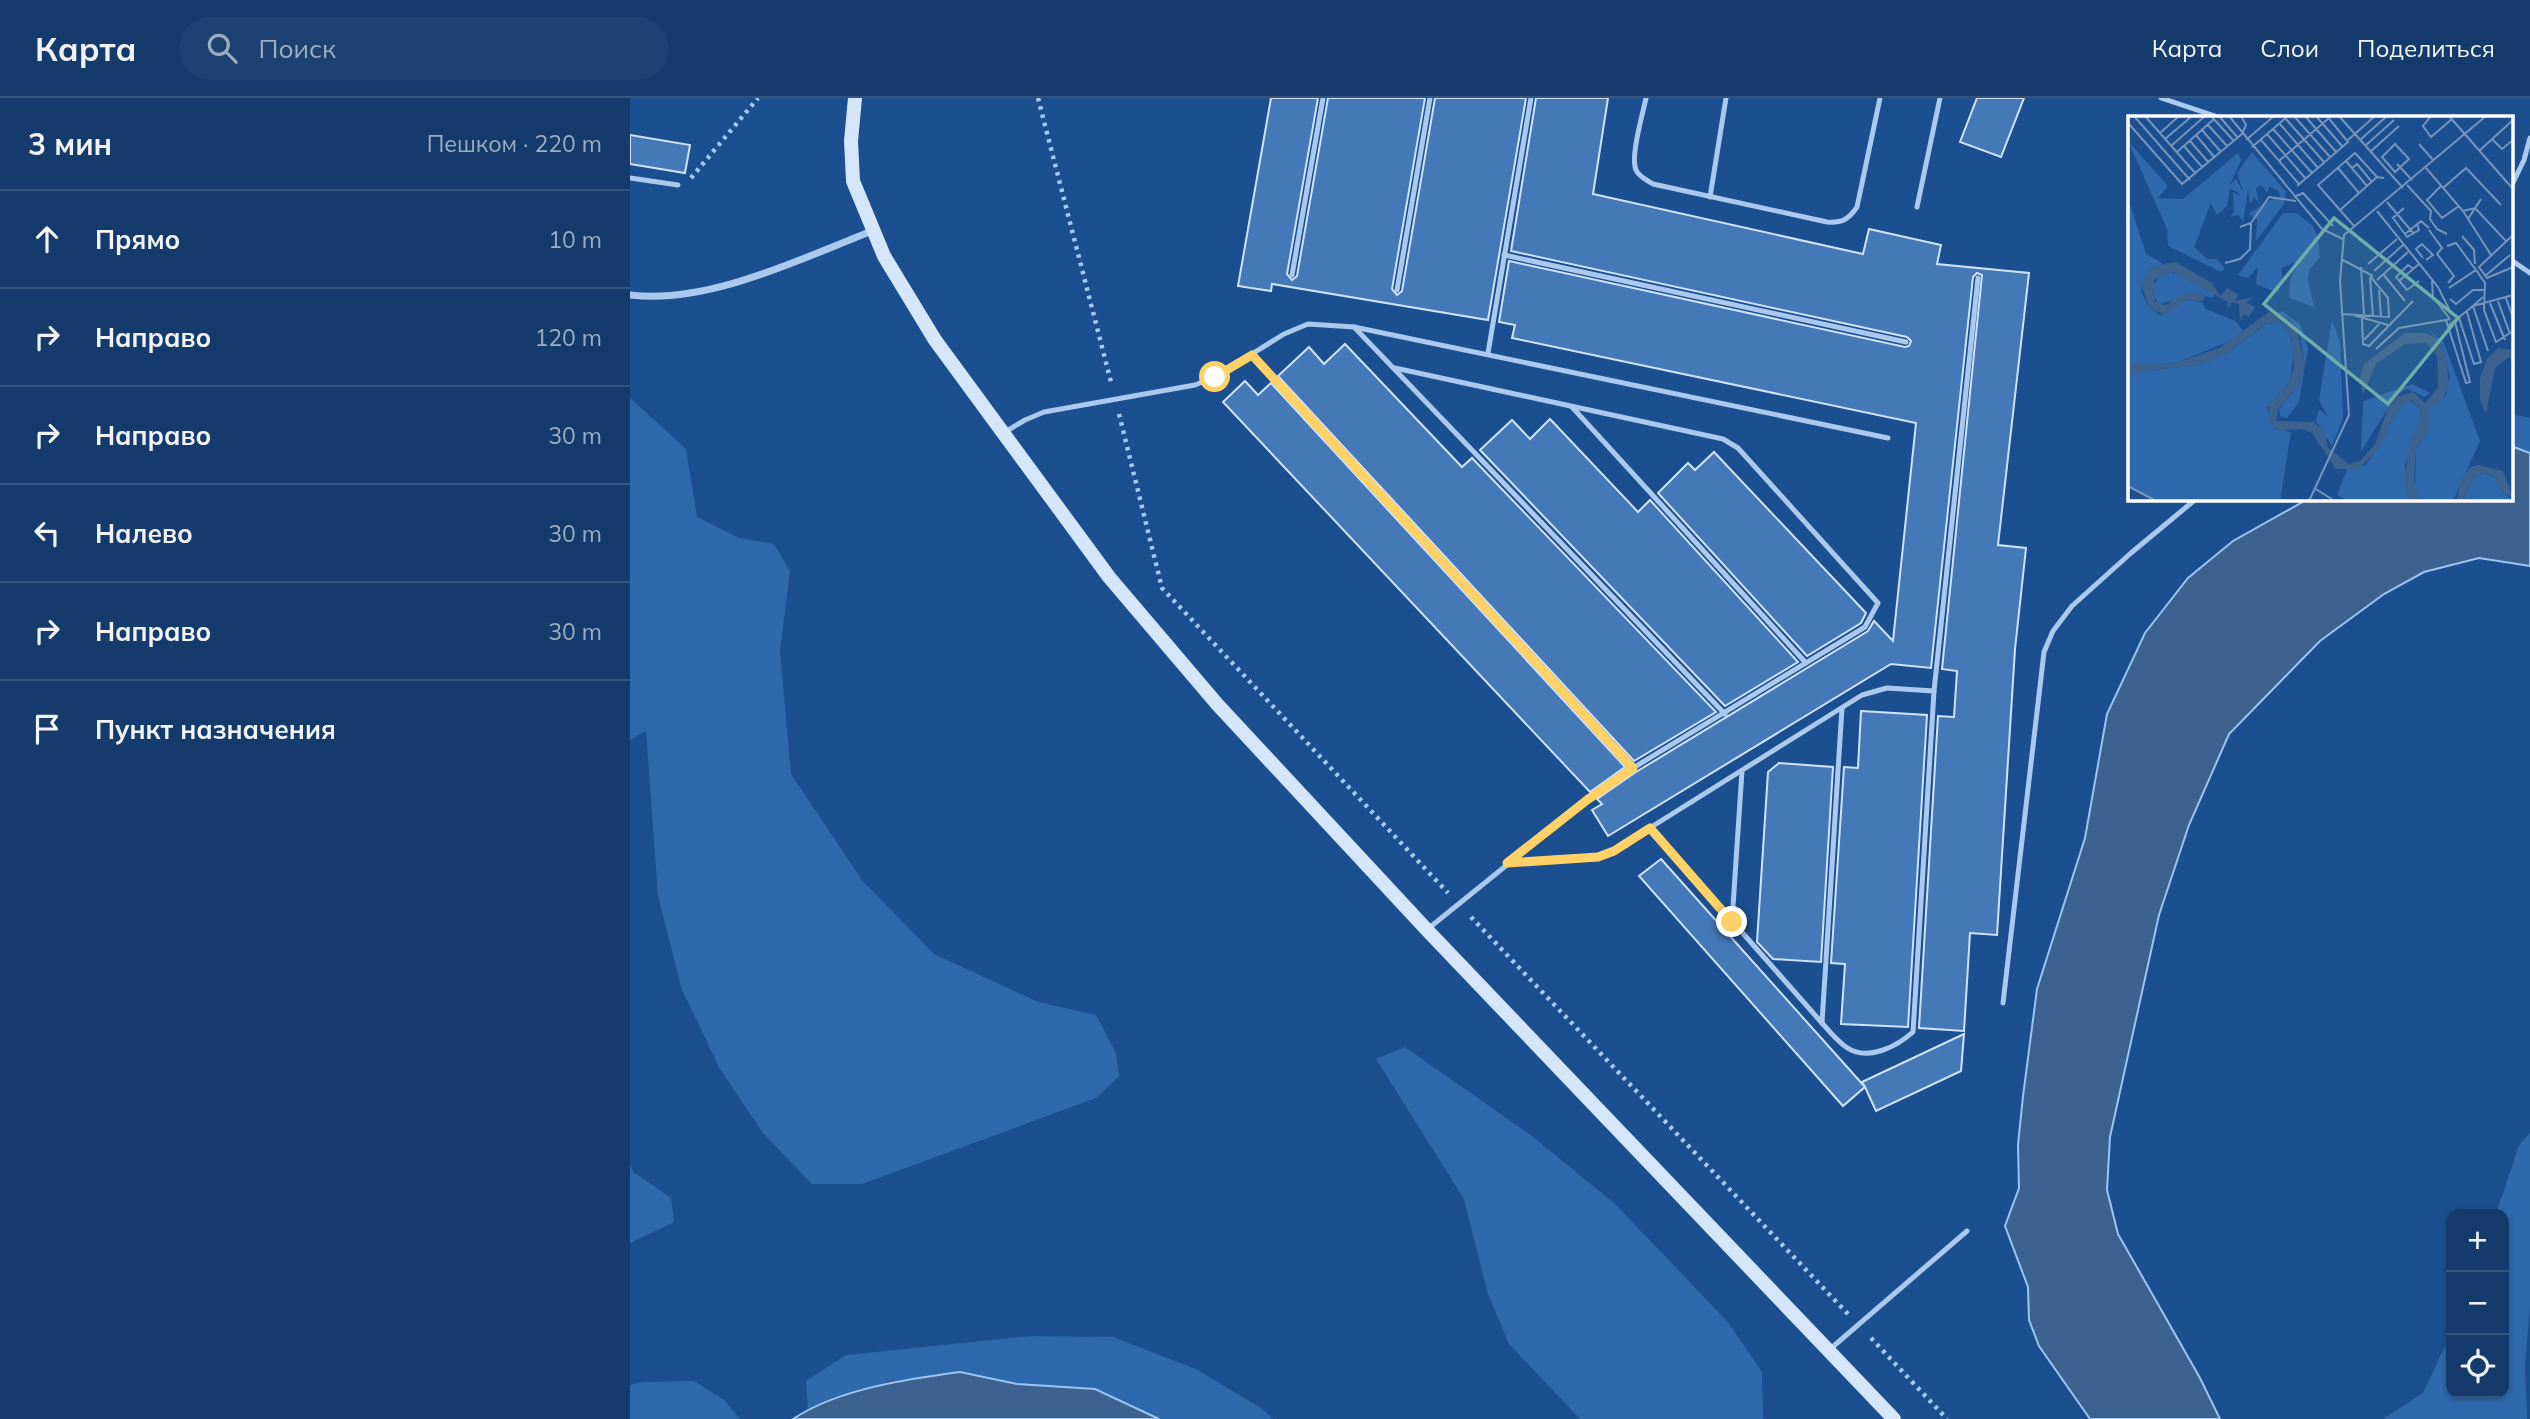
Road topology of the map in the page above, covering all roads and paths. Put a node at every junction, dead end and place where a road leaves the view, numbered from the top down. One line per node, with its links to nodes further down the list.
1 (758, 98): 17 (path)
2 (855, 98): 20 (street)
3 (1038, 98): 33 (path)
4 (1323, 98): 24 (lane)
5 (1430, 98): 26 (lane)
6 (1531, 98): 21 (lane)
7 (1646, 98): 18 (lane)
8 (1726, 98): 18 (lane)
9 (1880, 98): 18 (lane)
10 (1940, 98): 19 (lane)
11 (2161, 98): 12 (lane)
12 (2215, 116)
13 (2530, 138): 14 (lane)
14 (2527, 162): 16 (lane)
15 (630, 178): 17 (lane)
16 (2512, 183)
17 (678, 185)
18 (1710, 197)
19 (1917, 207)
20 (872, 231): 27 (street); 35 (street)
21 (1504, 255): 29 (lane); 30 (lane)
22 (2512, 261): 23 (lane)
23 (2530, 273)
24 (1292, 275)
25 (1978, 278): 39 (lane)
26 (1397, 290)
27 (630, 295)
28 (1354, 327): 30 (lane); 31 (lane); 32 (lane)
29 (1906, 342)
30 (1488, 353): 36 (lane)
31 (1252, 355): 33 (lane); 42 (lane)
32 (1395, 368): 34 (lane); 41 (lane)
33 (1115, 398): 35 (lane); 46 (path)
34 (1571, 406): 38 (lane); 38 (lane)
35 (1002, 434): 48 (street)
36 (1888, 438)
37 (2195, 500): 49 (lane)
38 (1806, 663): 41 (lane)
39 (1934, 691): 40 (lane); 50 (lane)
40 (1842, 708): 43 (lane); 50 (lane)
41 (1725, 714): 42 (lane)
42 (1633, 768): 45 (lane)
43 (1741, 771): 44 (lane); 47 (lane)
44 (1650, 828): 45 (lane); 47 (lane)
45 (1507, 863): 46 (lane)
46 (1458, 904): 48 (lane); 52 (path)
47 (1732, 922): 50 (lane)
48 (1427, 930): 53 (street)
49 (2003, 1003)
50 (1822, 1023)
51 (1967, 1231): 52 (lane)
52 (1858, 1324): 53 (lane); 55 (path)
53 (1829, 1350): 54 (street)
54 (1894, 1419)
55 (1947, 1419)

